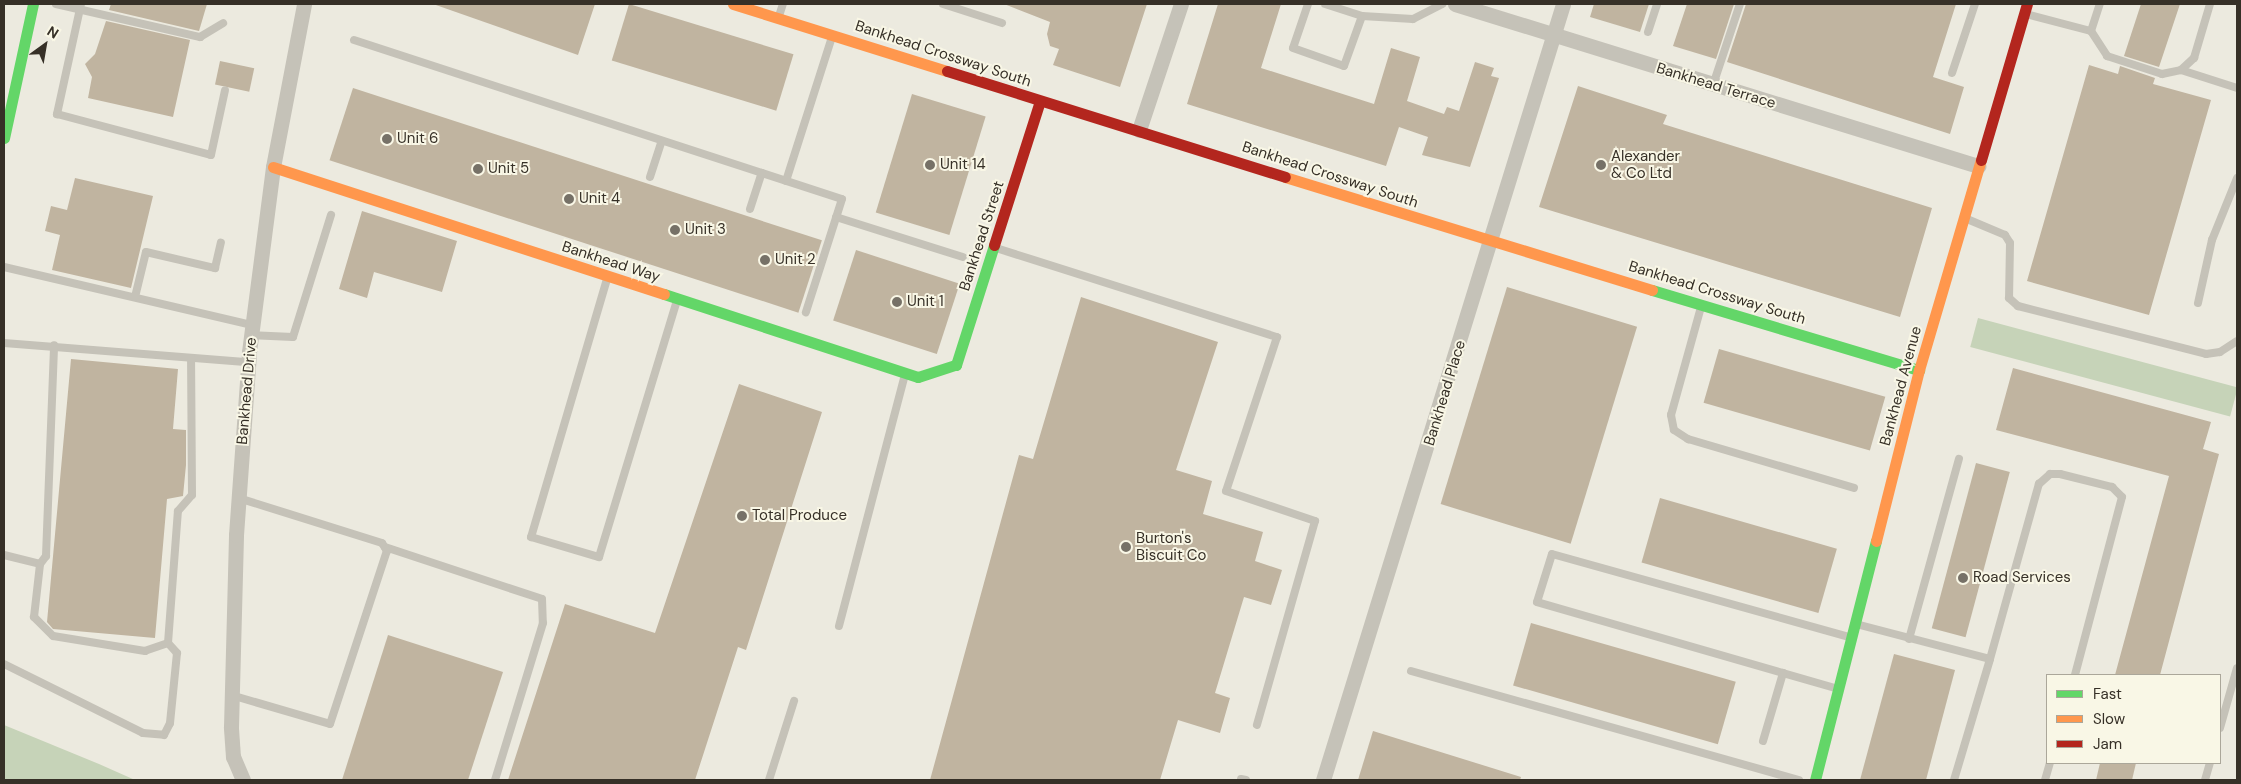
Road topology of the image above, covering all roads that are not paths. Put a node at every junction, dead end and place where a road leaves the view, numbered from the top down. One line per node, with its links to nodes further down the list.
1 (33, 4): 35 (street)
2 (56, 4): 18 (lane)
3 (304, 4): 40 (street, Bankhead Drive)
4 (733, 4): 21 (street, Bankhead Crossway South)
5 (783, 4): 21 (lane)
6 (943, 4): 23 (lane)
7 (1182, 4): 36 (street)
8 (1308, 4): 20 (lane)
9 (1325, 4): 20 (lane)
10 (1442, 4): 20 (lane)
11 (1455, 4): 27 (street, Bankhead Terrace)
12 (1563, 4): 27 (street, Bankhead Place)
13 (1657, 4): 25 (lane)
14 (1740, 4): 31 (lane)
15 (1975, 4): 30 (lane)
16 (2100, 4): 24 (lane)
17 (2210, 4): 29 (lane)
18 (80, 7): 22 (lane); 33 (lane)
19 (2026, 8): 24 (lane); 39 (street, Bankhead Avenue)
20 (1362, 16)
21 (778, 18): 26 (street, Bankhead Crossway South)
22 (223, 23)
23 (1002, 23)
24 (2091, 31): 29 (lane)
25 (1648, 32)
26 (832, 35): 34 (street, Bankhead Crossway South); 44 (lane)
27 (1552, 35): 31 (street, Bankhead Terrace); 49 (street, Bankhead Place)
28 (354, 40): 38 (lane)
29 (2181, 70): 32 (lane)
30 (1952, 73)
31 (1713, 85): 39 (street, Bankhead Terrace)
32 (2237, 88)
33 (225, 90)
34 (1040, 101): 36 (street, Bankhead Crossway South); 51 (street, Bankhead Street)
35 (8, 103): 37 (street)
36 (1138, 130): 49 (street, Bankhead Crossway South)
37 (4, 138)
38 (662, 141): 41 (lane); 42 (lane)
39 (1978, 166): 48 (street, Bankhead Avenue)
40 (273, 167): 54 (street, Bankhead Way); 60 (street, Bankhead Drive)
41 (762, 173): 44 (lane); 45 (lane)
42 (650, 177)
43 (2237, 178): 57 (lane)
44 (786, 181): 47 (lane)
45 (750, 209)
46 (331, 215): 60 (lane)
47 (836, 216): 52 (lane); 59 (lane)
48 (1964, 218): 61 (lane); 66 (street, Bankhead Avenue)
49 (1492, 242): 58 (street, Bankhead Crossway South); 97 (street, Bankhead Place)
50 (221, 243): 55 (lane)
51 (994, 247): 68 (street, Bankhead Street); 90 (lane)
52 (964, 257)
53 (4, 266): 55 (lane)
54 (608, 276): 56 (street, Bankhead Way); 56 (lane)
55 (135, 297): 60 (lane)
56 (677, 299): 67 (street, Bankhead Way)
57 (2198, 303)
58 (1701, 305): 66 (street, Bankhead Crossway South); 70 (lane)
59 (806, 312)
60 (251, 330): 65 (street, Bankhead Drive)
61 (2237, 341)
62 (4, 343): 63 (lane)
63 (54, 345): 64 (lane); 74 (lane)
64 (191, 358): 65 (lane); 79 (lane)
65 (248, 362): 71 (street, Bankhead Drive)
66 (1920, 370): 75 (street, Bankhead Avenue)
67 (905, 373): 68 (street, Bankhead Way); 76 (lane)
68 (942, 373)
69 (1959, 459): 78 (lane)
70 (1854, 488)
71 (238, 498): 72 (lane); 87 (street, Bankhead Drive)
72 (385, 547): 87 (lane); 95 (lane)
73 (4, 555): 74 (lane)
74 (40, 564): 79 (lane)
75 (1854, 624): 77 (street, Bankhead Avenue); 78 (lane)
76 (838, 626)
77 (1851, 638): 84 (lane); 86 (street, Bankhead Avenue)
78 (1909, 639): 80 (lane)
79 (168, 643): 81 (lane)
80 (1990, 660): 85 (lane); 100 (lane)
81 (4, 664)
82 (2237, 668): 89 (lane)
83 (1411, 671): 98 (lane)
84 (1783, 673): 86 (lane); 91 (lane)
85 (2075, 674)
86 (1837, 689): 99 (street, Bankhead Avenue)
87 (231, 695): 94 (street, Bankhead Drive)
88 (794, 701): 96 (lane)
89 (2221, 724)
90 (1257, 725)
91 (1763, 741)
92 (2050, 764): 101 (lane)
93 (2210, 764): 102 (lane)
94 (243, 780)
95 (495, 780)
96 (769, 780)
97 (1323, 780)
98 (1799, 780)
99 (1815, 780)
100 (1954, 780)
101 (2046, 780)
102 (2205, 780)

